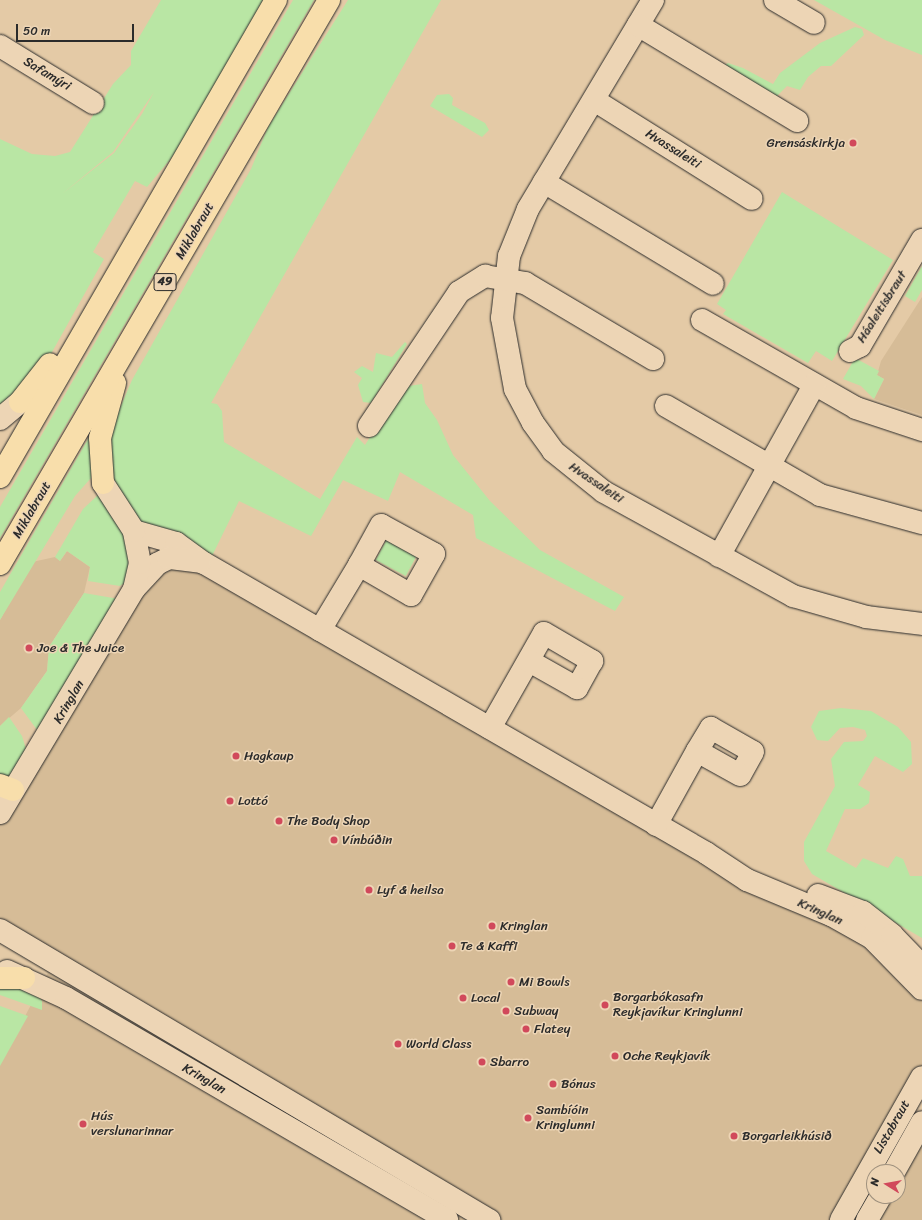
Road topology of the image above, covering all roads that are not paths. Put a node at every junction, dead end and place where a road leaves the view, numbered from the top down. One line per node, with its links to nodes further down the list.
1 (276, 0): 11 (highway)
2 (329, 0): 19 (highway, Miklabraut / 49)
3 (653, 0): 6 (street, Hvassaleiti)
4 (775, 0): 5 (street)
5 (814, 23)
6 (638, 25): 8 (street, Hvassaleiti); 10 (street)
7 (0, 46): 9 (street, Safamýri)
8 (594, 100): 12 (street, Hvassaleiti); 13 (street, Hvassaleiti)
9 (93, 103)
10 (797, 121)
11 (180, 165): 22 (highway); 28 (highway)
12 (544, 182): 15 (street, Hvassaleiti); 16 (street)
13 (752, 199)
14 (922, 240): 18 (street, Háaleitisbraut)
15 (504, 278): 20 (street); 25 (street); 32 (street, Hvassaleiti)
16 (713, 284)
17 (702, 320): 21 (street)
18 (850, 351)
19 (122, 356): 29 (highway); 34 (highway, Miklabraut / 49)
20 (653, 359)
21 (814, 385): 26 (street); 27 (street)
22 (20, 402): 24 (street)
23 (666, 406): 27 (street)
24 (0, 419)
25 (369, 426)
26 (922, 430)
27 (768, 465): 30 (street); 32 (street)
28 (0, 477)
29 (103, 483): 31 (street, Kringlan)
30 (922, 523)
31 (134, 531): 33 (street, Kringlan); 36 (street, Kringlan)
32 (719, 556): 37 (street, Hvassaleiti)
33 (204, 563): 36 (street, Kringlan); 38 (street, Kringlan)
34 (0, 564)
35 (359, 565): 38 (street)
36 (134, 589): 42 (street, Kringlan)
37 (922, 624)
38 (320, 630): 40 (street, Kringlan)
39 (529, 661): 40 (street)
40 (490, 728): 44 (street, Kringlan)
41 (697, 751): 44 (street)
42 (7, 788): 43 (street, Kringlan)
43 (0, 813)
44 (656, 825): 45 (street, Kringlan)
45 (706, 853): 48 (street, Kringlan); 53 (street, Kringlan)
46 (0, 930): 50 (street, Kringlan)
47 (0, 948): 50 (street, Kringlan)
48 (922, 966)
49 (0, 968): 52 (street, Kringlan)
50 (73, 976): 59 (street, Kringlan)
51 (0, 978): 52 (highway)
52 (24, 978): 58 (street, Kringlan)
53 (922, 989)
54 (922, 1077): 60 (street, Listabraut)
55 (922, 1122): 56 (street, Listabraut)
56 (898, 1164)
57 (876, 1204): 61 (street)
58 (447, 1220)
59 (489, 1220)
60 (841, 1220)
61 (867, 1220)

